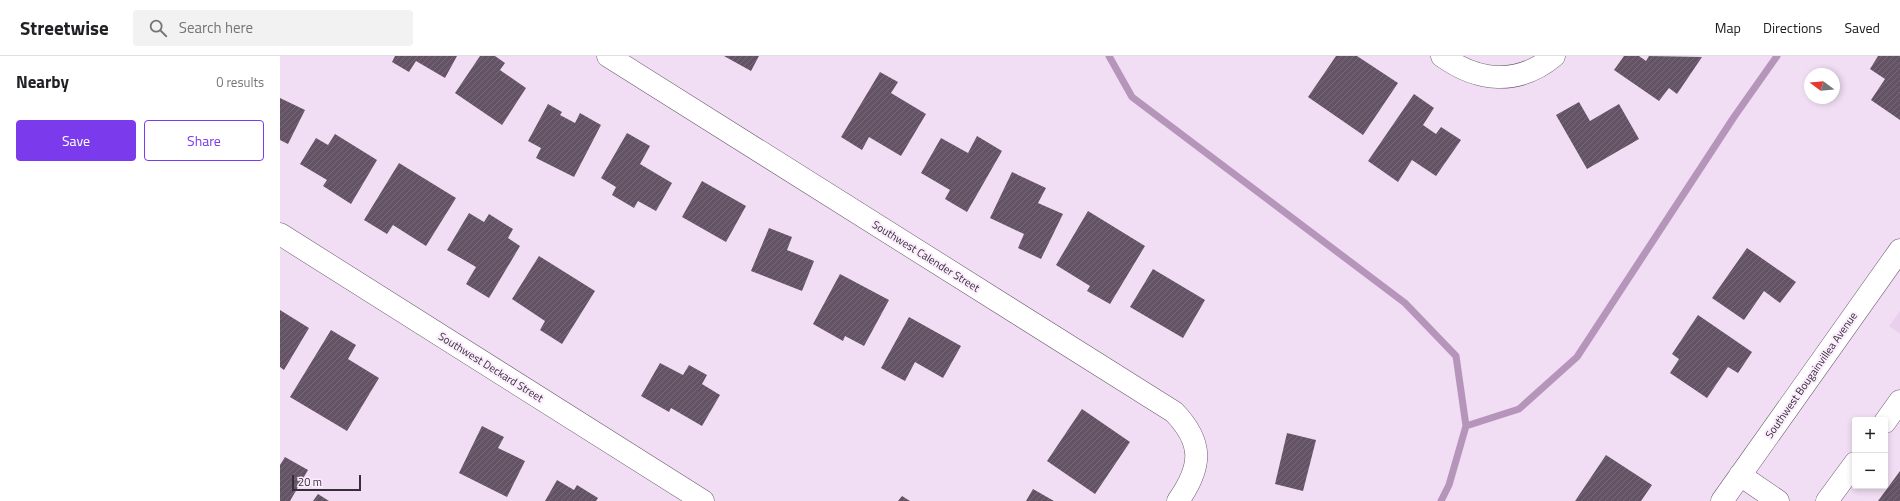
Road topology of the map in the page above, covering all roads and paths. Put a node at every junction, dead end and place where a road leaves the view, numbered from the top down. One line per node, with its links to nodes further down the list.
1 (608, 56): 10 (street, Southwest Calender Street)
2 (1554, 56): 3 (street)
3 (1448, 61)
4 (280, 234): 11 (street, Southwest Deckard Street)
5 (1900, 250): 9 (street, Southwest Bougainvillea Avenue)
6 (1900, 401): 7 (street)
7 (1888, 418)
8 (1852, 467): 14 (street)
9 (1740, 475): 12 (street, Southwest Bougainvillea Avenue); 13 (street)
10 (1183, 494)
11 (703, 501)
12 (1722, 501)
13 (1778, 501)
14 (1827, 501)

